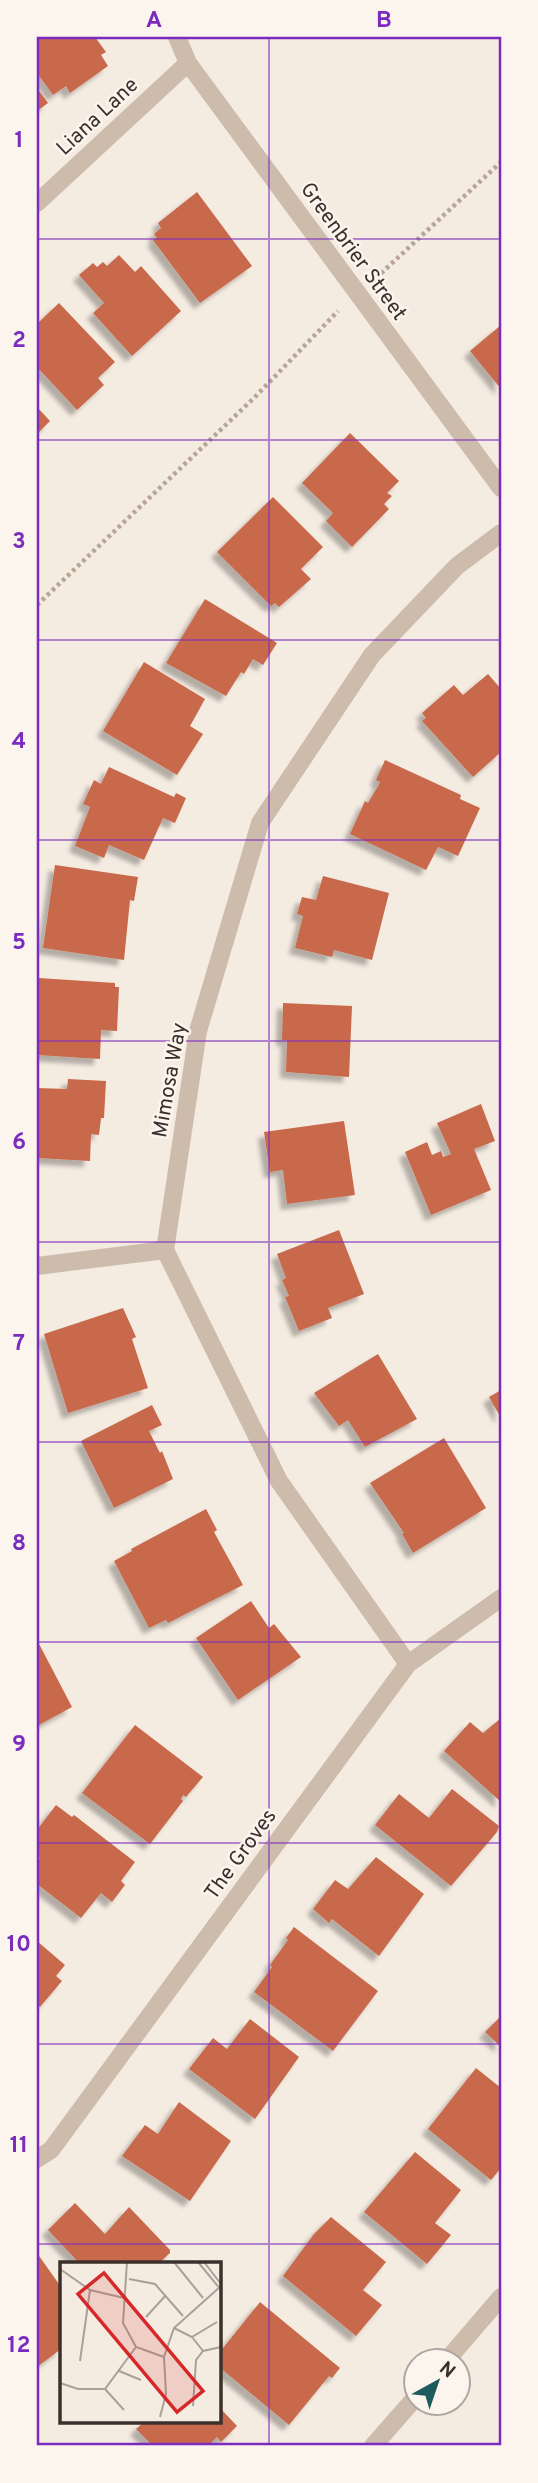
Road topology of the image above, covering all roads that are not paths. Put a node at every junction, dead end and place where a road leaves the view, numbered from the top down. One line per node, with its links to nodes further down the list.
1 (177, 37): 2 (street, Greenbrier Street)
2 (188, 63): 3 (street, Liana Lane); 4 (street, Greenbrier Street)
3 (37, 202)
4 (501, 488)
5 (501, 533): 6 (street, Mimosa Way)
6 (164, 1251): 7 (street); 9 (street)
7 (37, 1266)
8 (501, 1598): 9 (street, The Groves)
9 (408, 1664): 10 (street, The Groves)
10 (37, 2159)
11 (501, 2297): 12 (street)
12 (460, 2346)
13 (402, 2412): 14 (street)
14 (373, 2446)

